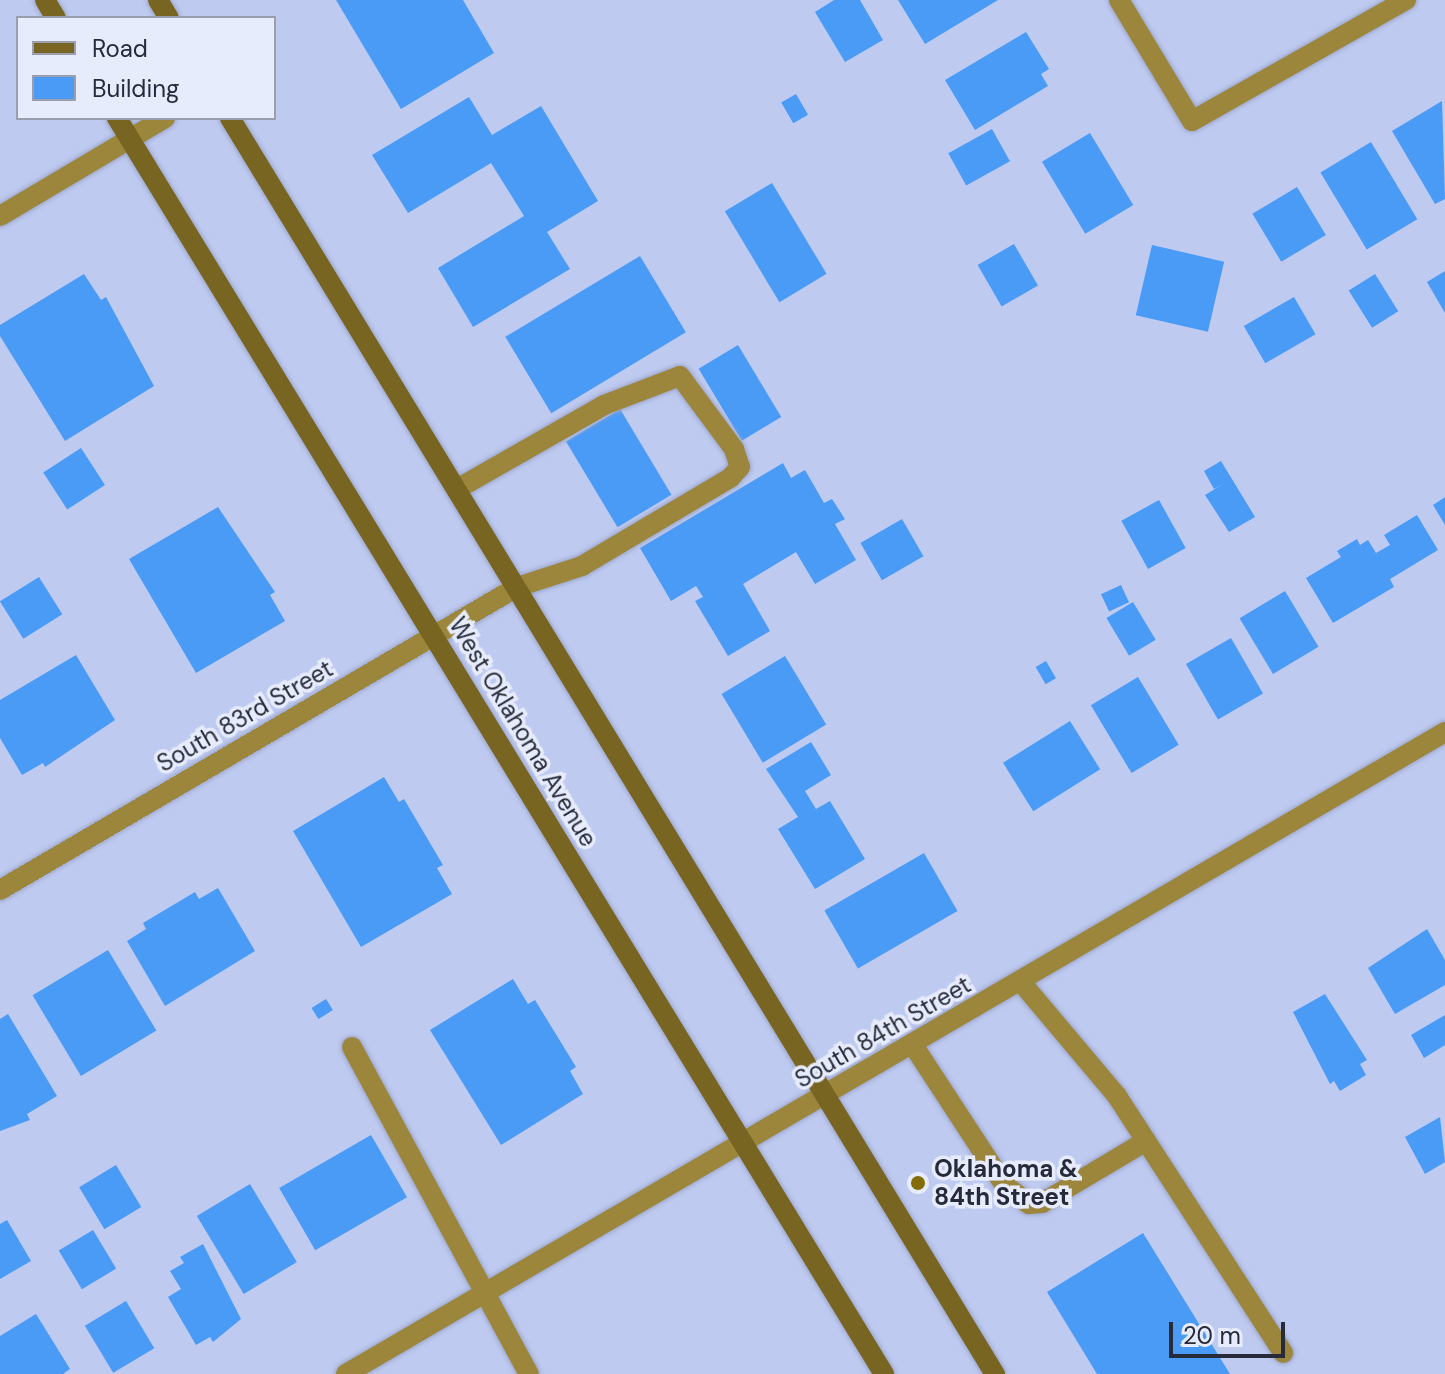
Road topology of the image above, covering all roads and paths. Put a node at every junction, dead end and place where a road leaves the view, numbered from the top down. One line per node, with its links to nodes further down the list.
1 (1119, 0): 2 (street)
2 (1406, 0)
3 (118, 120): 6 (main road, West Oklahoma Avenue)
4 (162, 120): 6 (street)
5 (231, 120): 8 (main road)
6 (130, 139): 7 (street); 10 (main road, West Oklahoma Avenue)
7 (0, 216)
8 (457, 489): 9 (main road); 9 (street, South 83rd Street)
9 (517, 587): 10 (street, South 83rd Street); 16 (main road)
10 (434, 636): 12 (street, South 83rd Street); 18 (main road, West Oklahoma Avenue)
11 (1445, 732): 13 (street, South 84th Street)
12 (0, 890)
13 (1021, 982): 14 (street, South 84th Street); 17 (street)
14 (913, 1045): 16 (street, South 84th Street); 17 (street)
15 (352, 1047): 19 (street)
16 (827, 1095): 18 (street, South 84th Street); 24 (main road)
17 (1146, 1141): 20 (street)
18 (744, 1143): 19 (street, South 84th Street); 23 (main road, West Oklahoma Avenue)
19 (488, 1291): 21 (street, South 84th Street); 22 (street)
20 (1283, 1353)
21 (346, 1374)
22 (529, 1374)
23 (884, 1374)
24 (995, 1374)

